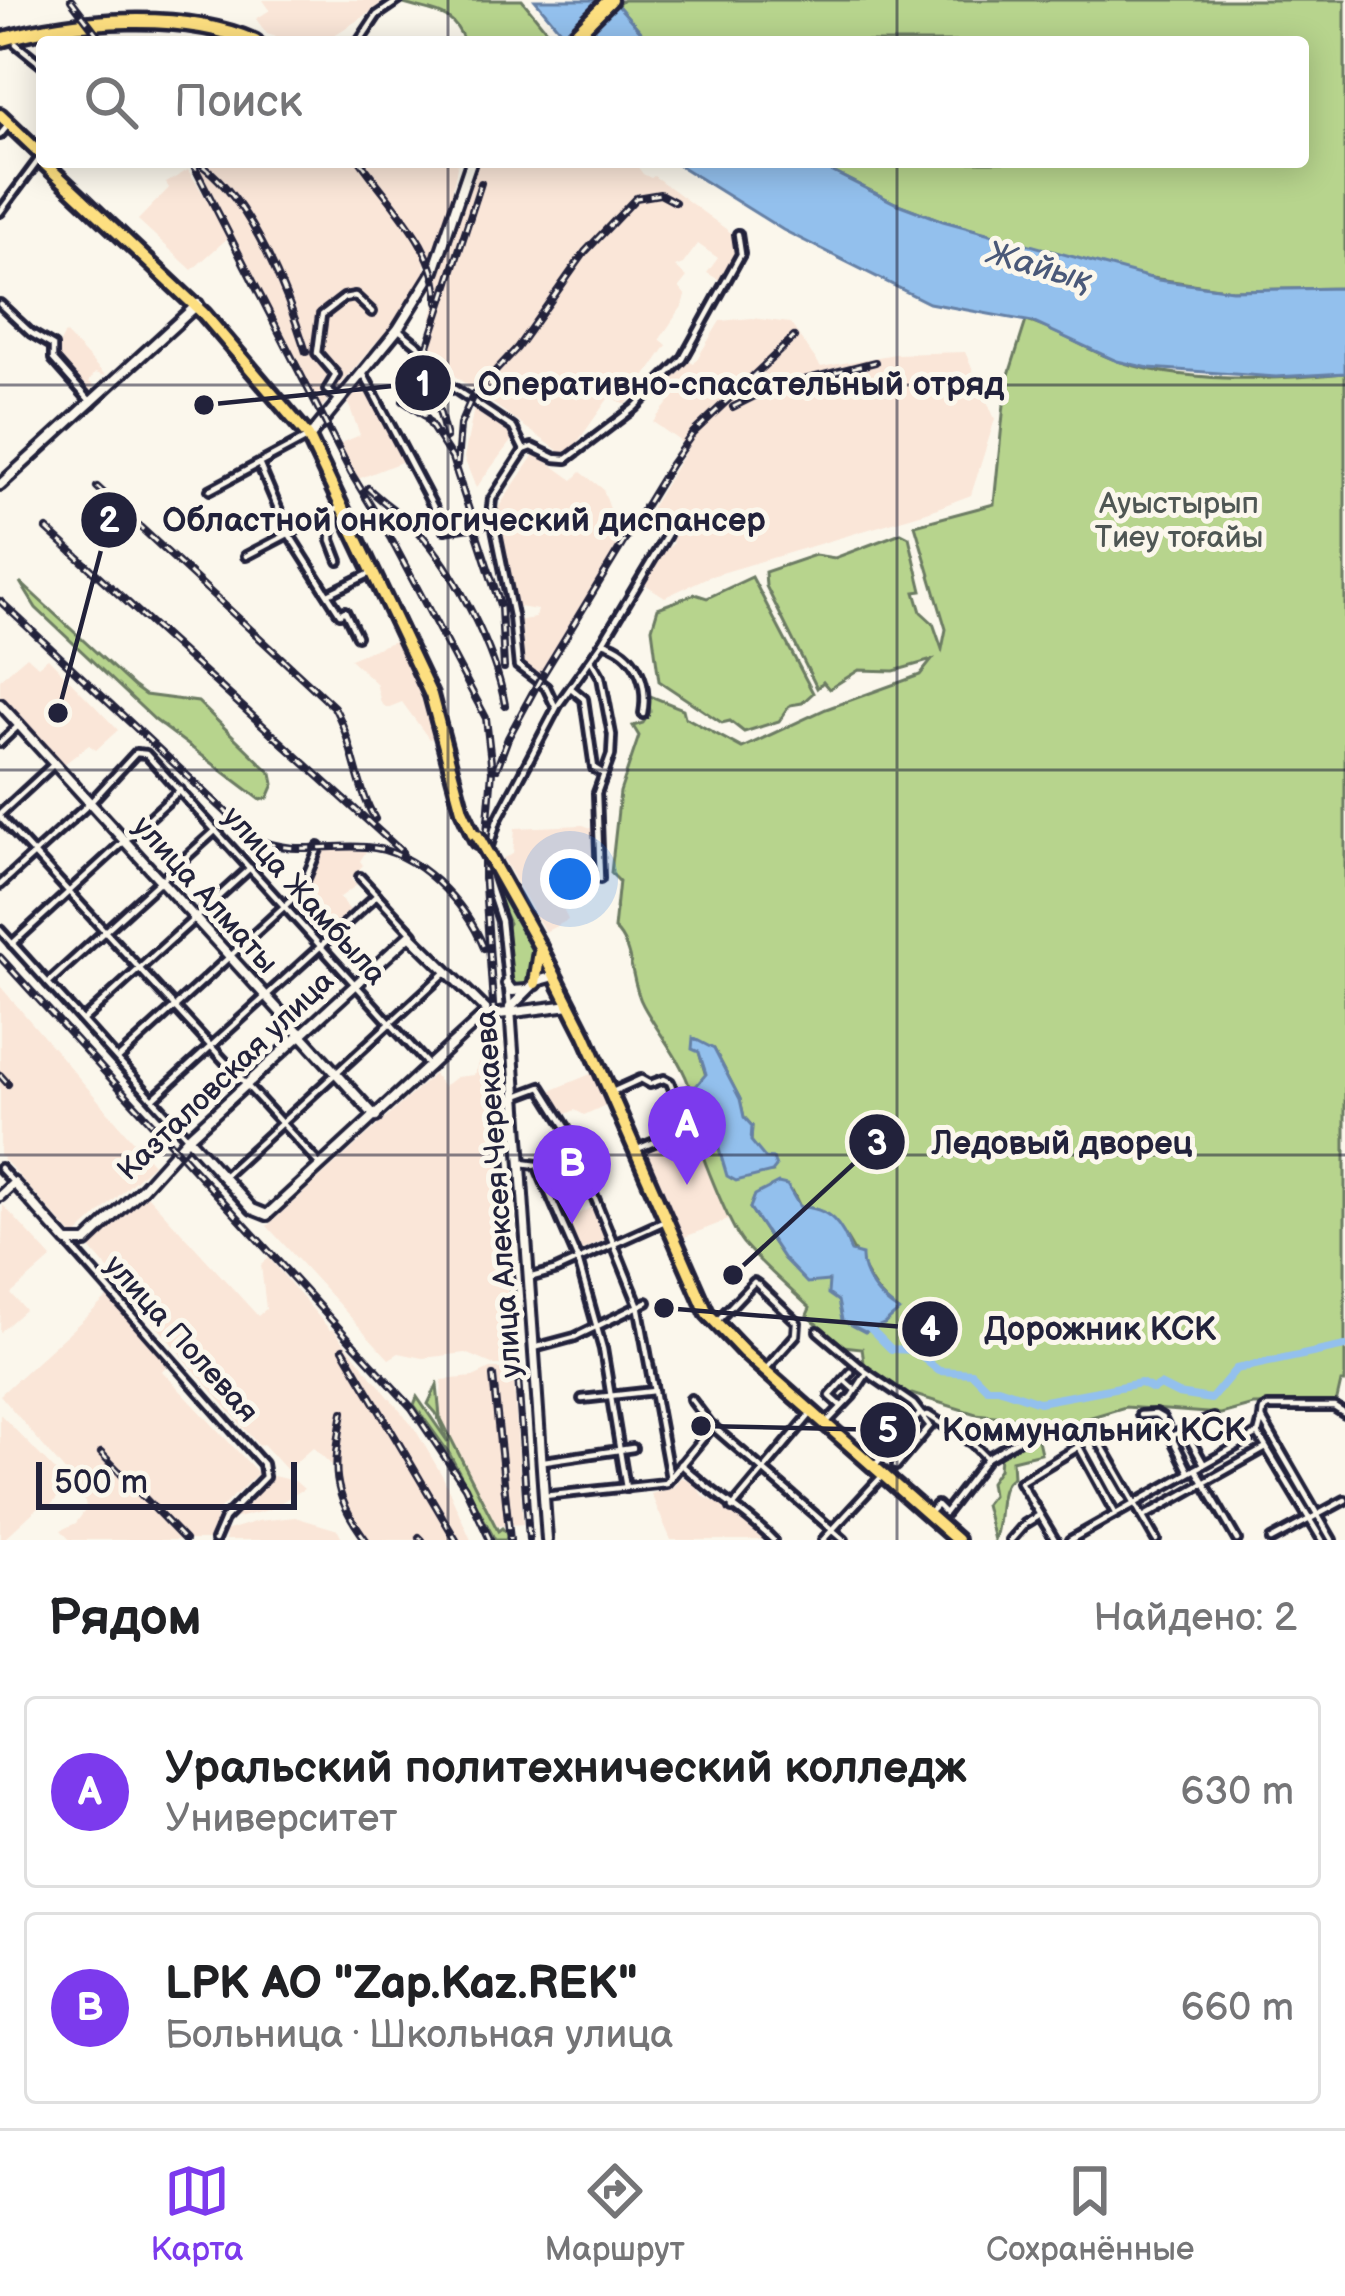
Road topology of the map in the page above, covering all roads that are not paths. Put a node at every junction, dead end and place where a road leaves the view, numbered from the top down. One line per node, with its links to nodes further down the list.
1 (399, 0): 6 (street)
2 (610, 0): 7 (highway)
3 (94, 36): 4 (highway)
4 (204, 36)
5 (215, 36): 9 (highway)
6 (363, 36)
7 (574, 36)
8 (36, 42): 10 (highway)
9 (0, 44): 10 (highway)
10 (16, 44): 11 (street)
11 (36, 60)
12 (3, 124): 13 (main road)
13 (36, 154)
14 (36, 168): 17 (street)
15 (52, 168): 20 (main road)
16 (469, 168): 22 (street)
17 (0, 212)
18 (738, 234): 27 (street)
19 (0, 304): 25 (street)
20 (198, 304): 25 (street); 26 (main road)
21 (372, 312): 24 (street)
22 (398, 329): 23 (street); 27 (street)
23 (363, 374): 24 (street); 32 (street)
24 (340, 400): 26 (street)
25 (92, 403): 29 (street)
26 (310, 435): 28 (street); 31 (main road); 37 (main road)
27 (524, 450): 32 (street)
28 (260, 466): 30 (street); 33 (street)
29 (0, 485)
30 (210, 490)
31 (338, 508): 33 (street); 36 (street); 37 (main road)
32 (494, 521): 45 (street)
33 (290, 534): 35 (street); 38 (street)
34 (668, 535): 40 (street)
35 (246, 556)
36 (339, 561)
37 (375, 570): 38 (street); 55 (main road)
38 (328, 594): 39 (street)
39 (357, 636)
40 (603, 642): 41 (street); 44 (street)
41 (591, 660): 42 (street); 49 (street)
42 (572, 689): 45 (street); 49 (street)
43 (0, 704): 46 (street, улица Алматы)
44 (643, 714)
45 (552, 718): 55 (street)
46 (19, 725): 47 (street); 48 (street, улица Алматы)
47 (0, 743)
48 (54, 764): 51 (street, улица Алматы); 52 (street)
49 (605, 772): 60 (street)
50 (180, 790): 51 (street, улица Жамбыла); 53 (street, улица Жамбыла); 54 (street)
51 (90, 803): 54 (street, улица Алматы); 57 (street)
52 (0, 816): 57 (street)
53 (216, 830): 58 (street, улица Жамбыла); 61 (street)
54 (124, 841): 61 (street, улица Алматы); 63 (street)
55 (481, 841): 72 (main road, bridge); 79 (street, улица Алексея Черекаева)
56 (319, 847): 65 (street)
57 (34, 854): 62 (street); 63 (street)
58 (250, 868): 65 (street, улица Жамбыла); 66 (street)
59 (360, 877): 64 (street)
60 (600, 879)
61 (160, 880): 66 (street, улица Алматы); 68 (street)
62 (0, 885)
63 (69, 892): 68 (street); 70 (street)
64 (377, 895): 69 (street); 71 (street)
65 (284, 907): 71 (street, улица Жамбыла); 73 (street)
66 (194, 918): 73 (street, улица Алматы); 74 (street)
67 (0, 930): 70 (street)
68 (105, 932): 74 (street); 77 (street)
69 (415, 936): 75 (street); 78 (street, Казталовская улица)
70 (12, 944): 77 (street)
71 (320, 946): 78 (street, улица Жамбыла); 81 (street)
72 (540, 947): 76 (main road); 80 (main road)
73 (229, 957): 81 (street, улица Алматы); 83 (street)
74 (140, 969): 83 (street); 85 (street)
75 (447, 971): 84 (street); 86 (street)
76 (556, 976): 80 (street); 82 (main road)
77 (48, 983): 85 (street)
78 (355, 984): 86 (street, улица Жамбыла); 87 (street, Казталовская улица)
79 (507, 984): 80 (street); 84 (street, улица Алексея Черекаева)
80 (532, 986): 84 (street)
81 (265, 996): 87 (street, улица Алматы); 88 (street)
82 (571, 1006): 84 (street); 93 (main road)
83 (174, 1007): 88 (street); 89 (street)
84 (502, 1012): 90 (street); 94 (street, улица Алексея Черекаева)
85 (83, 1020): 89 (street)
86 (390, 1022): 90 (street, улица Жамбыла); 91 (street)
87 (300, 1034): 91 (street, улица Алматы); 92 (street, Казталовская улица)
88 (210, 1046): 92 (street); 95 (street)
89 (118, 1059): 95 (street)
90 (430, 1066): 96 (street)
91 (336, 1074): 96 (street, улица Алматы); 97 (street)
92 (246, 1084): 97 (street); 98 (street, Казталовская улица)
93 (610, 1093): 99 (main road); 99 (street)
94 (517, 1096): 100 (street, улица Алексея Черекаева); 108 (street)
95 (154, 1098): 98 (street)
96 (376, 1117): 101 (street)
97 (282, 1124): 101 (street); 103 (street)
98 (188, 1138): 103 (street); 107 (street, Казталовская улица)
99 (635, 1150): 106 (main road)
100 (521, 1164): 109 (street); 110 (street, улица Алексея Черекаева)
101 (321, 1166): 103 (street)
102 (0, 1168): 104 (street)
103 (223, 1177)
104 (14, 1184): 105 (street); 107 (street)
105 (0, 1196)
106 (664, 1221): 108 (street); 113 (main road)
107 (67, 1242): 168 (street, улица Полевая)
108 (615, 1244): 109 (street); 112 (street)
109 (578, 1260): 110 (street); 114 (street)
110 (529, 1277): 116 (street, улица Алексея Черекаева)
111 (647, 1302): 112 (street)
112 (638, 1304): 114 (street); 121 (street)
113 (715, 1323): 117 (main road); 117 (street)
114 (595, 1328): 116 (street); 123 (street)
115 (818, 1331): 118 (street)
116 (534, 1348): 146 (street, улица Алексея Черекаева)
117 (764, 1371): 127 (main road)
118 (868, 1371): 122 (street); 130 (street)
119 (851, 1372): 120 (street)
120 (844, 1380): 122 (street); 126 (street)
121 (654, 1390): 123 (street); 153 (street)
122 (855, 1390): 126 (street)
123 (610, 1395): 124 (street); 144 (street)
124 (582, 1399)
125 (691, 1399): 134 (street)
126 (841, 1406): 133 (street)
127 (812, 1412): 133 (main road); 150 (street)
128 (1345, 1414): 132 (street)
129 (1140, 1415): 139 (street)
130 (920, 1416): 137 (street); 140 (street); 145 (street)
131 (1213, 1418): 135 (street)
132 (1262, 1419): 138 (street); 162 (street)
133 (825, 1424): 152 (main road)
134 (713, 1426): 147 (street); 150 (street)
135 (1184, 1429): 139 (street); 148 (street)
136 (1031, 1432): 145 (street)
137 (902, 1434): 140 (street); 152 (street)
138 (1258, 1434): 143 (street); 148 (street)
139 (1171, 1436): 151 (street)
140 (916, 1444): 149 (street)
141 (1078, 1447): 158 (street); 161 (street); 163 (street)
142 (633, 1448): 144 (street)
143 (1267, 1448): 154 (street); 165 (street)
144 (618, 1451): 146 (street); 155 (street)
145 (987, 1458): 160 (street)
146 (542, 1461): 156 (street, улица Алексея Черекаева)
147 (681, 1464): 153 (street); 159 (street)
148 (1204, 1464): 151 (street)
149 (896, 1466)
150 (764, 1470): 159 (street); 166 (street)
151 (1193, 1470): 154 (street); 158 (street)
152 (878, 1471): 160 (main road); 166 (street)
153 (670, 1478): 155 (street)
154 (1204, 1484): 164 (street); 177 (street)
155 (626, 1488): 156 (street)
156 (544, 1496): 169 (street, улица Алексея Черекаева)
157 (1345, 1500): 162 (street)
158 (1135, 1502): 161 (street); 164 (street)
159 (732, 1508): 170 (street)
160 (928, 1514): 167 (main road)
161 (1115, 1514): 175 (street)
162 (1318, 1514): 165 (street); 180 (street)
163 (1040, 1515): 173 (street); 174 (street)
164 (1143, 1517): 176 (street)
165 (1309, 1520): 178 (street); 179 (street)
166 (832, 1529): 171 (street); 172 (street)
167 (954, 1539)
168 (215, 1540)
169 (547, 1540)
170 (773, 1540)
171 (823, 1540)
172 (844, 1540)
173 (1011, 1540)
174 (1054, 1540)
175 (1070, 1540)
176 (1156, 1540)
177 (1237, 1540)
178 (1271, 1540)
179 (1322, 1540)
180 (1332, 1540)

